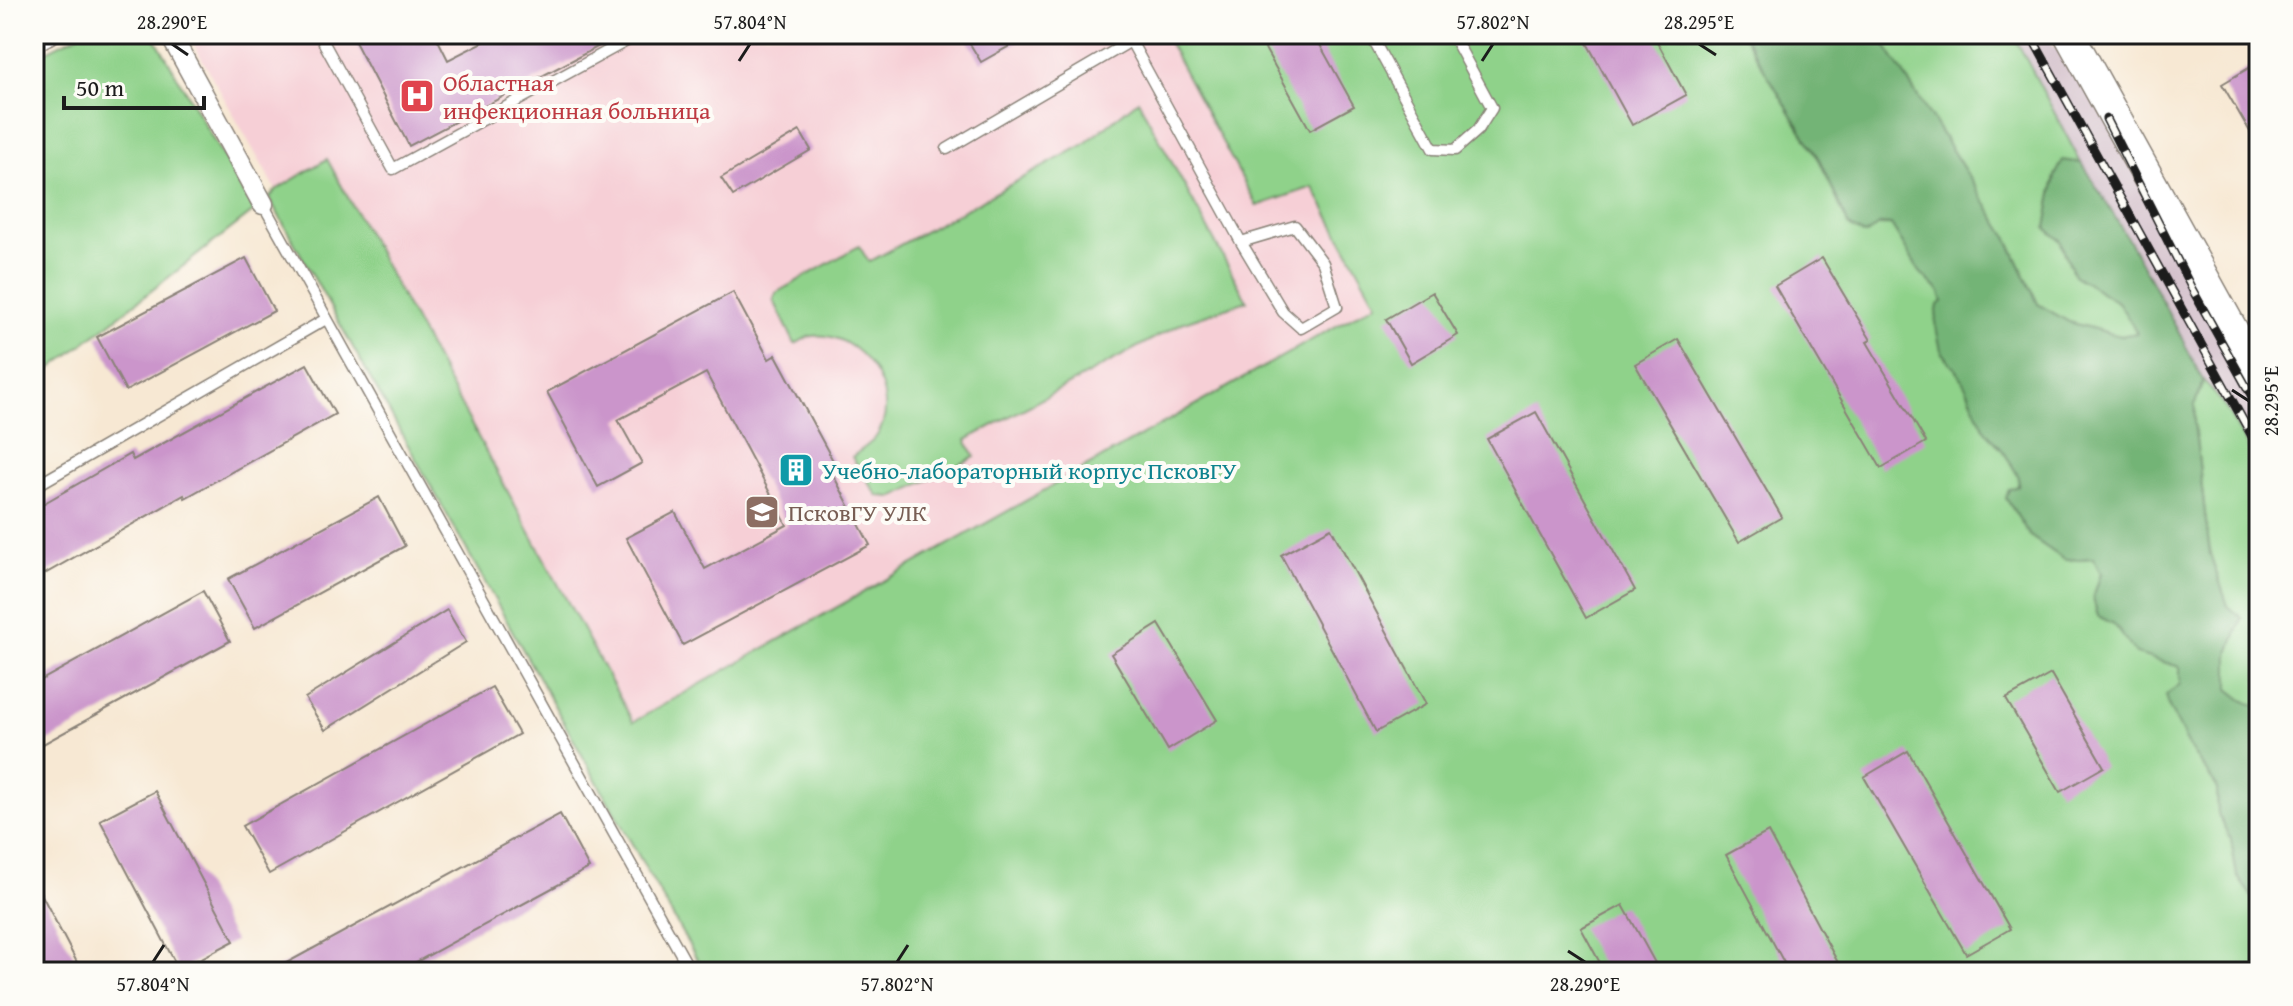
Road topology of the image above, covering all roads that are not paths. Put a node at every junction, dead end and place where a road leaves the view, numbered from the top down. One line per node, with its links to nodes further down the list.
1 (59, 34): 9 (lane)
2 (170, 34): 11 (street)
3 (319, 34): 4 (lane)
4 (639, 34)
5 (1370, 34): 6 (lane)
6 (1452, 34)
7 (2069, 34): 14 (main road)
8 (1129, 38): 10 (lane); 12 (lane)
9 (34, 47)
10 (947, 149)
11 (263, 204): 13 (lane)
12 (1241, 242): 12 (lane)
13 (326, 319): 15 (lane); 16 (lane)
14 (2259, 378)
15 (34, 487)
16 (691, 972)

